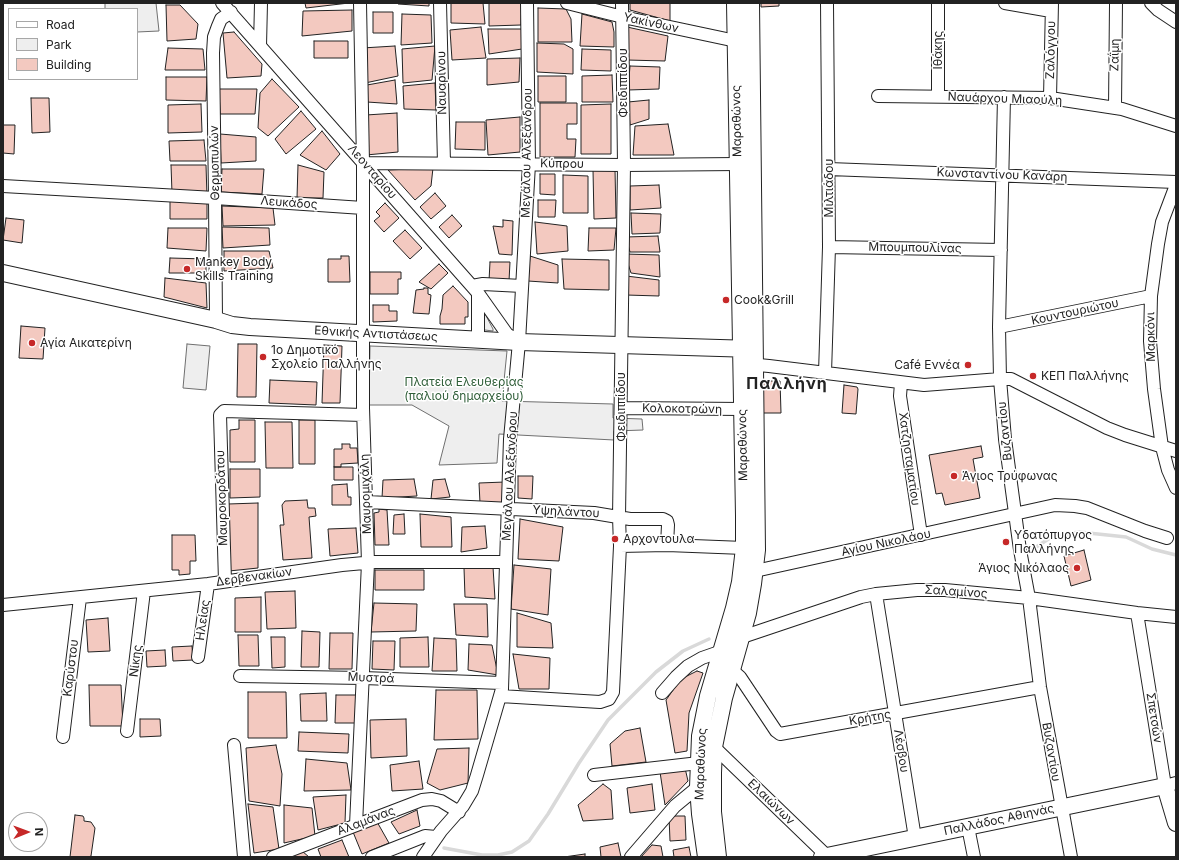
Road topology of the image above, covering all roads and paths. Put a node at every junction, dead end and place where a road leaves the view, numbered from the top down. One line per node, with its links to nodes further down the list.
1 (222, 3): 16 (street, Λεονταρίου)
2 (261, 3): 20 (street)
3 (360, 3): 27 (street, Μαυρομιχάλη)
4 (440, 3): 30 (street, Ναυαρίνου)
5 (527, 3): 31 (street, Μεγάλου Αλεξάνδρου)
6 (567, 3): 17 (street, Υακίνθων)
7 (622, 3): 17 (street, Φειδιππίδου)
8 (735, 3): 19 (main road, Μαραθώνος)
9 (751, 3): 53 (main road, Μαραθώνος)
10 (828, 3): 34 (street, Μιλτιάδου)
11 (938, 3): 22 (street, Ιθάκης)
12 (1006, 3): 15 (street)
13 (1116, 3): 25 (street, Ζαΐμη)
14 (1151, 3): 18 (street)
15 (1051, 7): 24 (street, Ζαλόγγου)
16 (230, 12): 20 (street, Λεονταρίου); 39 (street, Θερμοπυλών)
17 (623, 17): 19 (street, Υακίνθων); 33 (street, Φειδιππίδου)
18 (1176, 22)
19 (736, 41): 32 (main road, Μαραθώνος)
20 (260, 46): 28 (street, Λεονταρίου)
21 (878, 96): 22 (street, Ναυάρχου Μιαούλη)
22 (938, 96): 23 (street, Ναυάρχου Μιαούλη)
23 (1004, 97): 24 (street, Ναυάρχου Μιαούλη); 35 (street, Βυζαντίου)
24 (1050, 98): 25 (street, Ναυάρχου Μιαούλη)
25 (1115, 108): 26 (street, Ναυάρχου Μιαούλη)
26 (1176, 126)
27 (363, 144): 28 (street); 29 (street, Μαυρομιχάλη)
28 (352, 150): 29 (street, Λεονταρίου)
29 (363, 162): 30 (street, Κύπρου); 40 (street, Μαυρομιχάλη); 45 (street, Λεονταρίου)
30 (444, 163): 31 (street, Κύπρου)
31 (529, 164): 33 (street, Κύπρου); 44 (street, Μεγάλου Αλεξάνδρου)
32 (738, 164): 33 (street, Κύπρου); 53 (main road, Μαραθώνος)
33 (624, 165): 52 (street, Φειδιππίδου)
34 (829, 169): 35 (street, Κωνσταντίνου Κανάρη); 41 (street, Μιλτιάδου)
35 (1002, 175): 36 (street, Κωνσταντίνου Κανάρη); 42 (street, Βυζαντίου)
36 (1176, 182)
37 (1176, 185): 46 (street, Μαρκόνι)
38 (3, 186): 39 (street, Λευκάδος)
39 (215, 198): 40 (street, Λευκάδος); 47 (street, Θερμοπυλών)
40 (363, 208): 49 (street, Μαυρομιχάλη)
41 (829, 247): 42 (street, Μπουμπουλίνας); 54 (street, Μιλτιάδου)
42 (1001, 250): 48 (street, Βυζαντίου)
43 (3, 273): 47 (main road, Εθνικής Αντιστάσεως)
44 (522, 286): 45 (street); 51 (street, Μεγάλου Αλεξάνδρου)
45 (475, 289): 50 (street); 51 (street, Λεονταρίου)
46 (1151, 296): 48 (street, Κουντουριώτου); 60 (street, Μαρκόνι)
47 (216, 320): 49 (main road, Εθνικής Αντιστάσεως)
48 (999, 327): 55 (street, Βυζαντίου)
49 (363, 334): 50 (main road, Εθνικής Αντιστάσεως); 59 (street, Μαυρομιχάλη)
50 (478, 340): 51 (main road, Εθνικής Αντιστάσεως)
51 (519, 342): 52 (main road, Εθνικής Αντιστάσεως); 64 (street, Μεγάλου Αλεξάνδρου)
52 (621, 346): 53 (main road, Εθνικής Αντιστάσεως); 57 (street, Φειδιππίδου)
53 (749, 357): 54 (street); 58 (main road, Μαραθώνος); 74 (main road, Μαραθώνος)
54 (825, 373): 56 (street)
55 (1000, 379): 56 (street); 60 (street); 65 (street, Βυζαντίου)
56 (901, 383): 67 (street, Χατζησταματίου)
57 (621, 408): 58 (street, Κολοκοτρώνη); 66 (street, Φειδιππίδου)
58 (743, 409): 71 (main road, Μαραθώνος)
59 (363, 415): 63 (street, Μαυρομιχάλη); 75 (street, Μαυροκορδάτου)
60 (1162, 446): 61 (street); 62 (street, Μαρκόνι)
61 (1176, 451)
62 (1176, 488)
63 (367, 502): 64 (street, Υψηλάντου); 73 (street, Μαυρομιχάλη)
64 (508, 509): 66 (street, Υψηλάντου); 72 (street, Μεγάλου Αλεξάνδρου)
65 (1016, 514): 67 (street, Αγίου Νικολάου); 68 (street, Αγίου Νικολάου); 80 (street, Βυζαντίου)
66 (619, 517): 69 (street, Υψηλάντου); 70 (street, Φειδιππίδου)
67 (920, 535): 74 (street, Αγίου Νικολάου)
68 (1167, 538)
69 (667, 545): 70 (street); 71 (street)
70 (620, 546): 93 (street, Φειδιππίδου)
71 (744, 548): 85 (main road, Μαραθώνος)
72 (506, 562): 73 (street, Δερβενακίων); 90 (street, Μεγάλου Αλεξάνδρου)
73 (368, 563): 75 (street, Δερβενακίων); 89 (street, Μαυρομιχάλη)
74 (755, 571): 84 (main road, Μαραθώνος)
75 (225, 581): 76 (street, Δερβενακίων)
76 (208, 584): 77 (street, Δερβενακίων); 86 (street, Ηλείας)
77 (144, 591): 79 (street, Δερβενακίων); 95 (street, Νίκης)
78 (876, 594): 80 (street, Σαλαμίνος); 84 (street, Σαλαμίνος); 94 (street, Λέσβου)
79 (80, 598): 81 (street, Δερβενακίων); 96 (street, Καρύστου)
80 (1029, 598): 82 (street, Σαλαμίνος); 91 (street, Βυζαντίου)
81 (3, 605)
82 (1137, 613): 83 (street, Σαλαμίνος); 101 (street, Σπετσών)
83 (1176, 617)
84 (742, 637): 87 (main road, Μαραθώνος)
85 (722, 650): 92 (street); 99 (main road, Μαραθώνος)
86 (198, 656)
87 (732, 670): 94 (street, Κρήτης); 98 (main road, Μαραθώνος)
88 (240, 676): 89 (street, Μυστρά)
89 (363, 678): 90 (street, Μυστρά); 106 (street, Μαυρομιχάλη)
90 (502, 683): 93 (street, Μεγάλου Αλεξάνδρου)
91 (1040, 687): 94 (street, Κρήτης); 103 (street, Βυζαντίου)
92 (662, 694)
93 (500, 696): 104 (street, Μεγάλου Αλεξάνδρου)
94 (895, 714): 109 (street, Λέσβου)
95 (127, 731)
96 (63, 737)
97 (234, 745): 110 (street)
98 (714, 747): 116 (main road, Μαραθώνος); 117 (street, Ελαιώνων)
99 (699, 763): 100 (street); 102 (main road, Μαραθώνος)
100 (594, 775)
101 (1170, 785): 103 (main road, Παλλάδος Αθιηνάς); 105 (main road, Σπετσών)
102 (698, 787): 114 (street); 115 (main road, Μαραθώνος)
103 (1061, 807): 107 (main road, Παλλάδος Αθιηνάς); 119 (street, Βυζαντίου)
104 (459, 812): 106 (street, Αλαμάνας); 108 (street, Μεγάλου Αλεξάνδρου)
105 (1176, 823)
106 (356, 825): 111 (street, Αλαμάνας)
107 (968, 827): 109 (main road, Παλλάδος Αθιηνάς); 118 (street)
108 (436, 837): 112 (street); 113 (street, Μεγάλου Αλεξάνδρου)
109 (915, 838): 117 (main road, Παλλάδος Αθιηνάς)
110 (244, 857)
111 (273, 857)
112 (372, 857)
113 (423, 857)
114 (631, 857)
115 (706, 857)
116 (718, 857)
117 (826, 857)
118 (974, 857)
119 (1071, 857)

